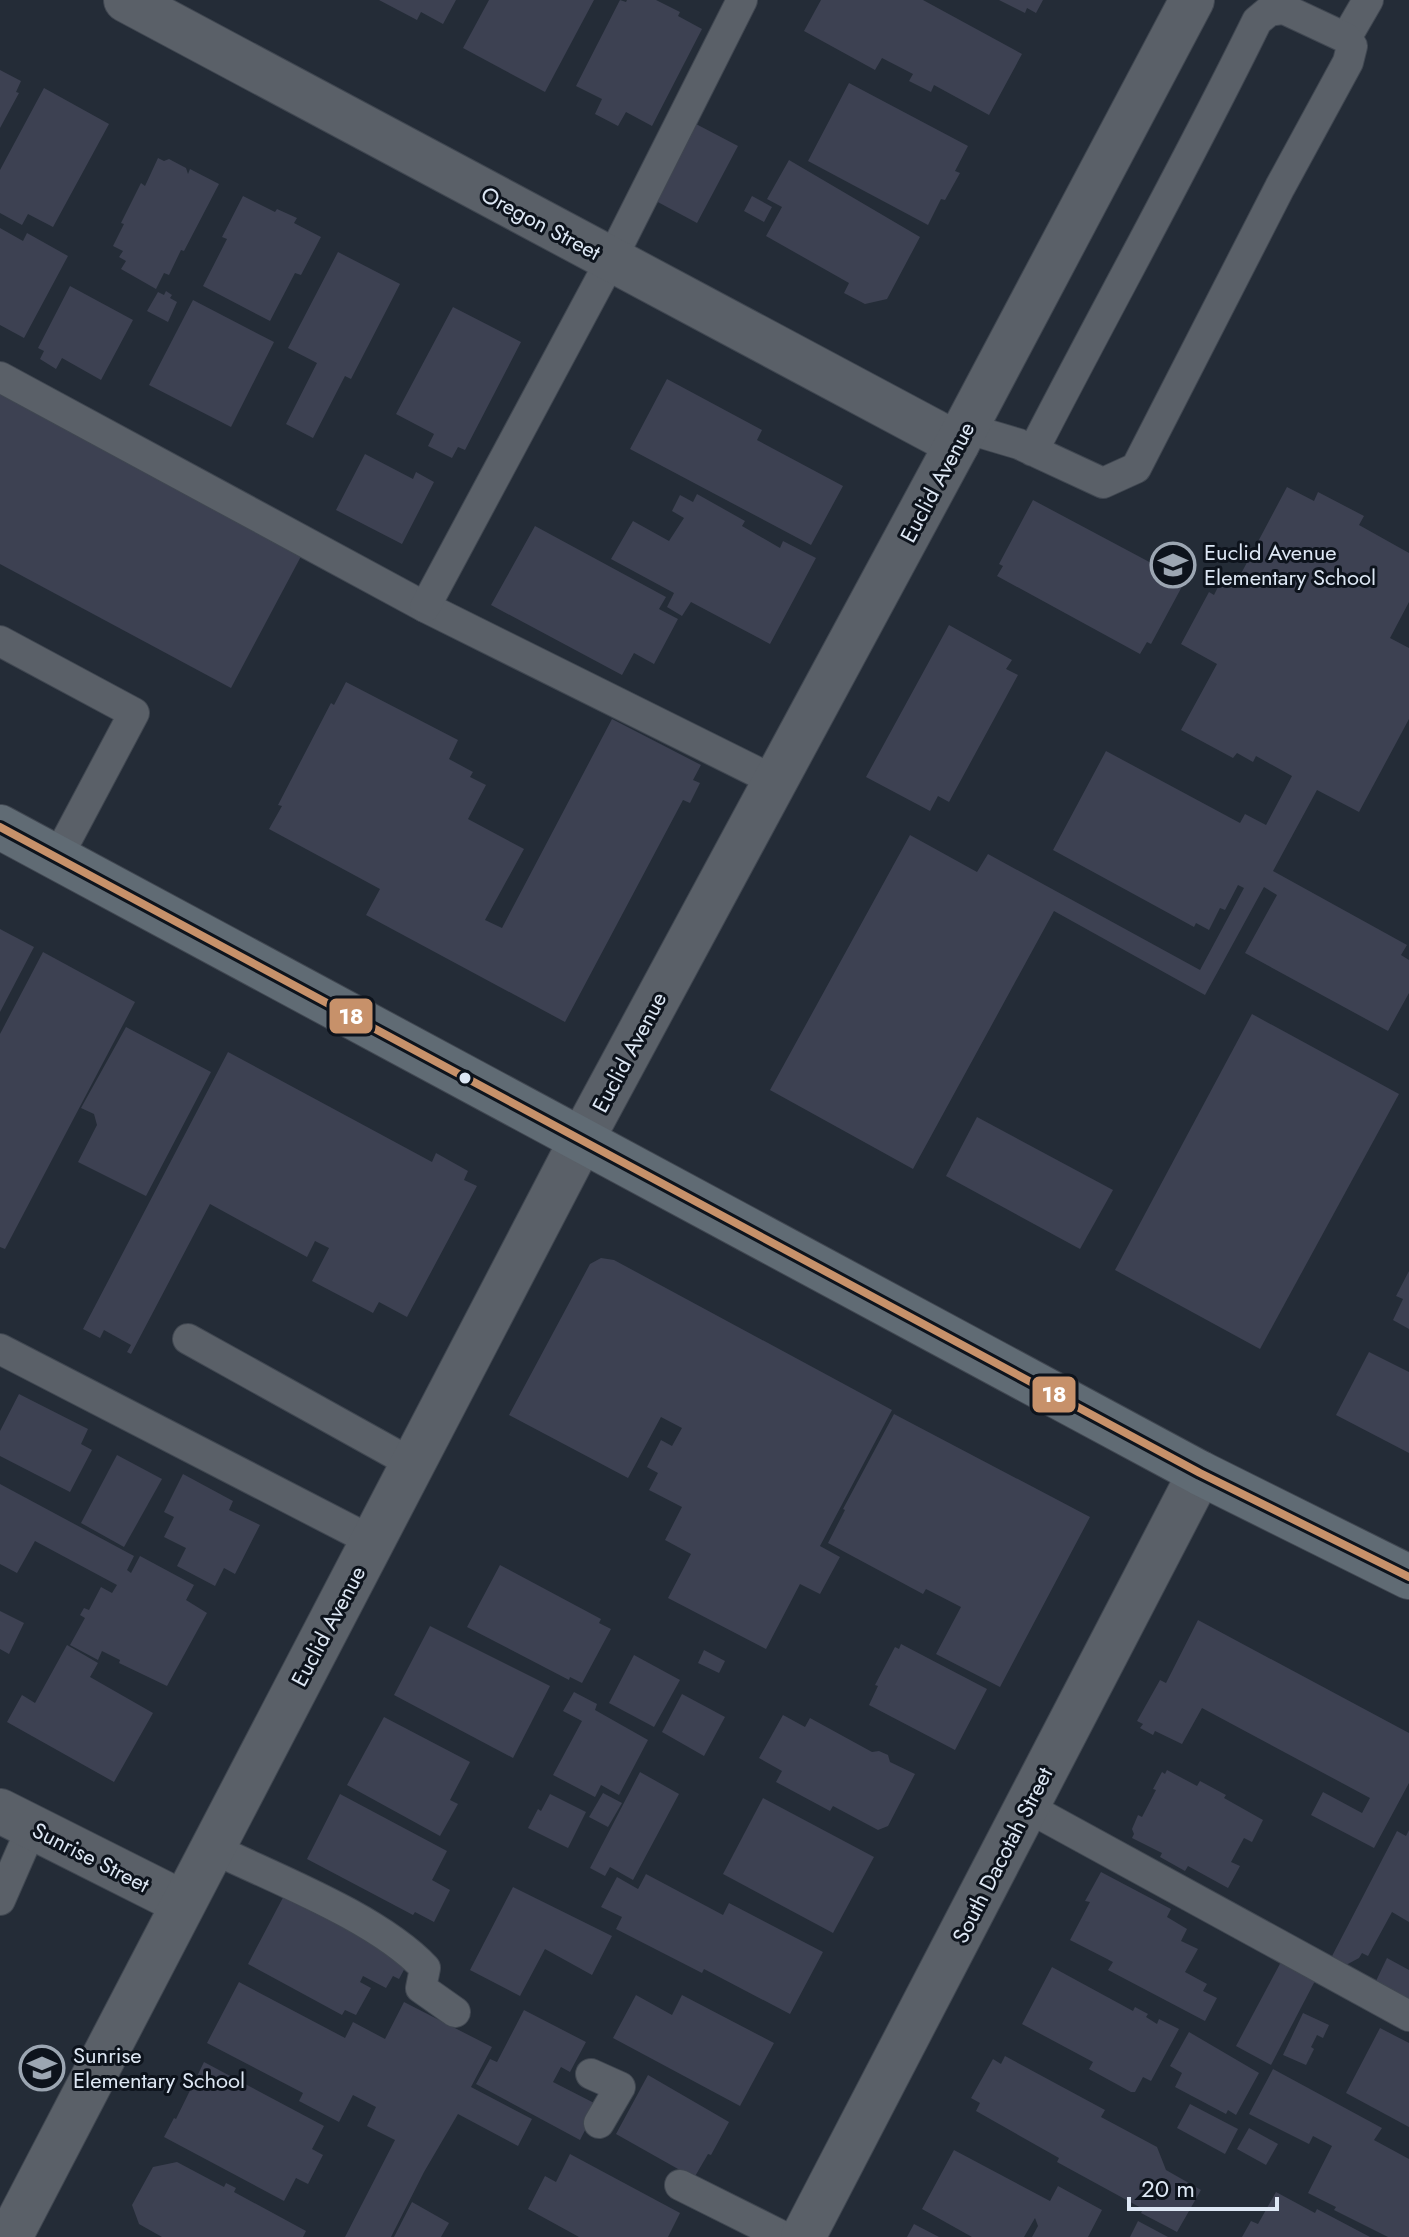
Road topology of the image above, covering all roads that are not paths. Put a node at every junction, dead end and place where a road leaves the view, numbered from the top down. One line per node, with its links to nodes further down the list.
1 (126, 0): 6 (street, Oregon Street)
2 (742, 0): 6 (lane)
3 (1192, 0): 8 (street, Euclid Avenue)
4 (1368, 0): 5 (lane)
5 (1346, 38): 9 (lane); 9 (lane)
6 (611, 260): 8 (street, Oregon Street); 10 (lane)
7 (0, 377): 10 (lane)
8 (961, 436): 9 (lane); 12 (street, Euclid Avenue)
9 (1033, 451)
10 (425, 607): 12 (lane)
11 (0, 641): 14 (lane)
12 (775, 781): 15 (street, Euclid Avenue)
13 (0, 827): 14 (main road)
14 (57, 858): 15 (main road)
15 (581, 1141): 18 (street, Euclid Avenue); 19 (main road)
16 (188, 1339): 18 (lane)
17 (0, 1349): 20 (lane)
18 (413, 1464): 20 (street, Euclid Avenue)
19 (1200, 1473): 21 (main road); 22 (street, South Dacotah Street)
20 (372, 1541): 24 (street, Euclid Avenue)
21 (1409, 1577)
22 (1027, 1807): 28 (lane); 34 (street, South Dacotah Street)
23 (16, 1819): 25 (lane); 26 (street, Sunrise Street)
24 (212, 1848): 26 (street, Euclid Avenue); 27 (lane)
25 (0, 1900)
26 (183, 1903): 32 (street, Euclid Avenue)
27 (455, 2012)
28 (1409, 2016)
29 (591, 2074): 30 (lane)
30 (599, 2123)
31 (680, 2185): 33 (lane)
32 (10, 2237)
33 (784, 2237)
34 (803, 2237)

